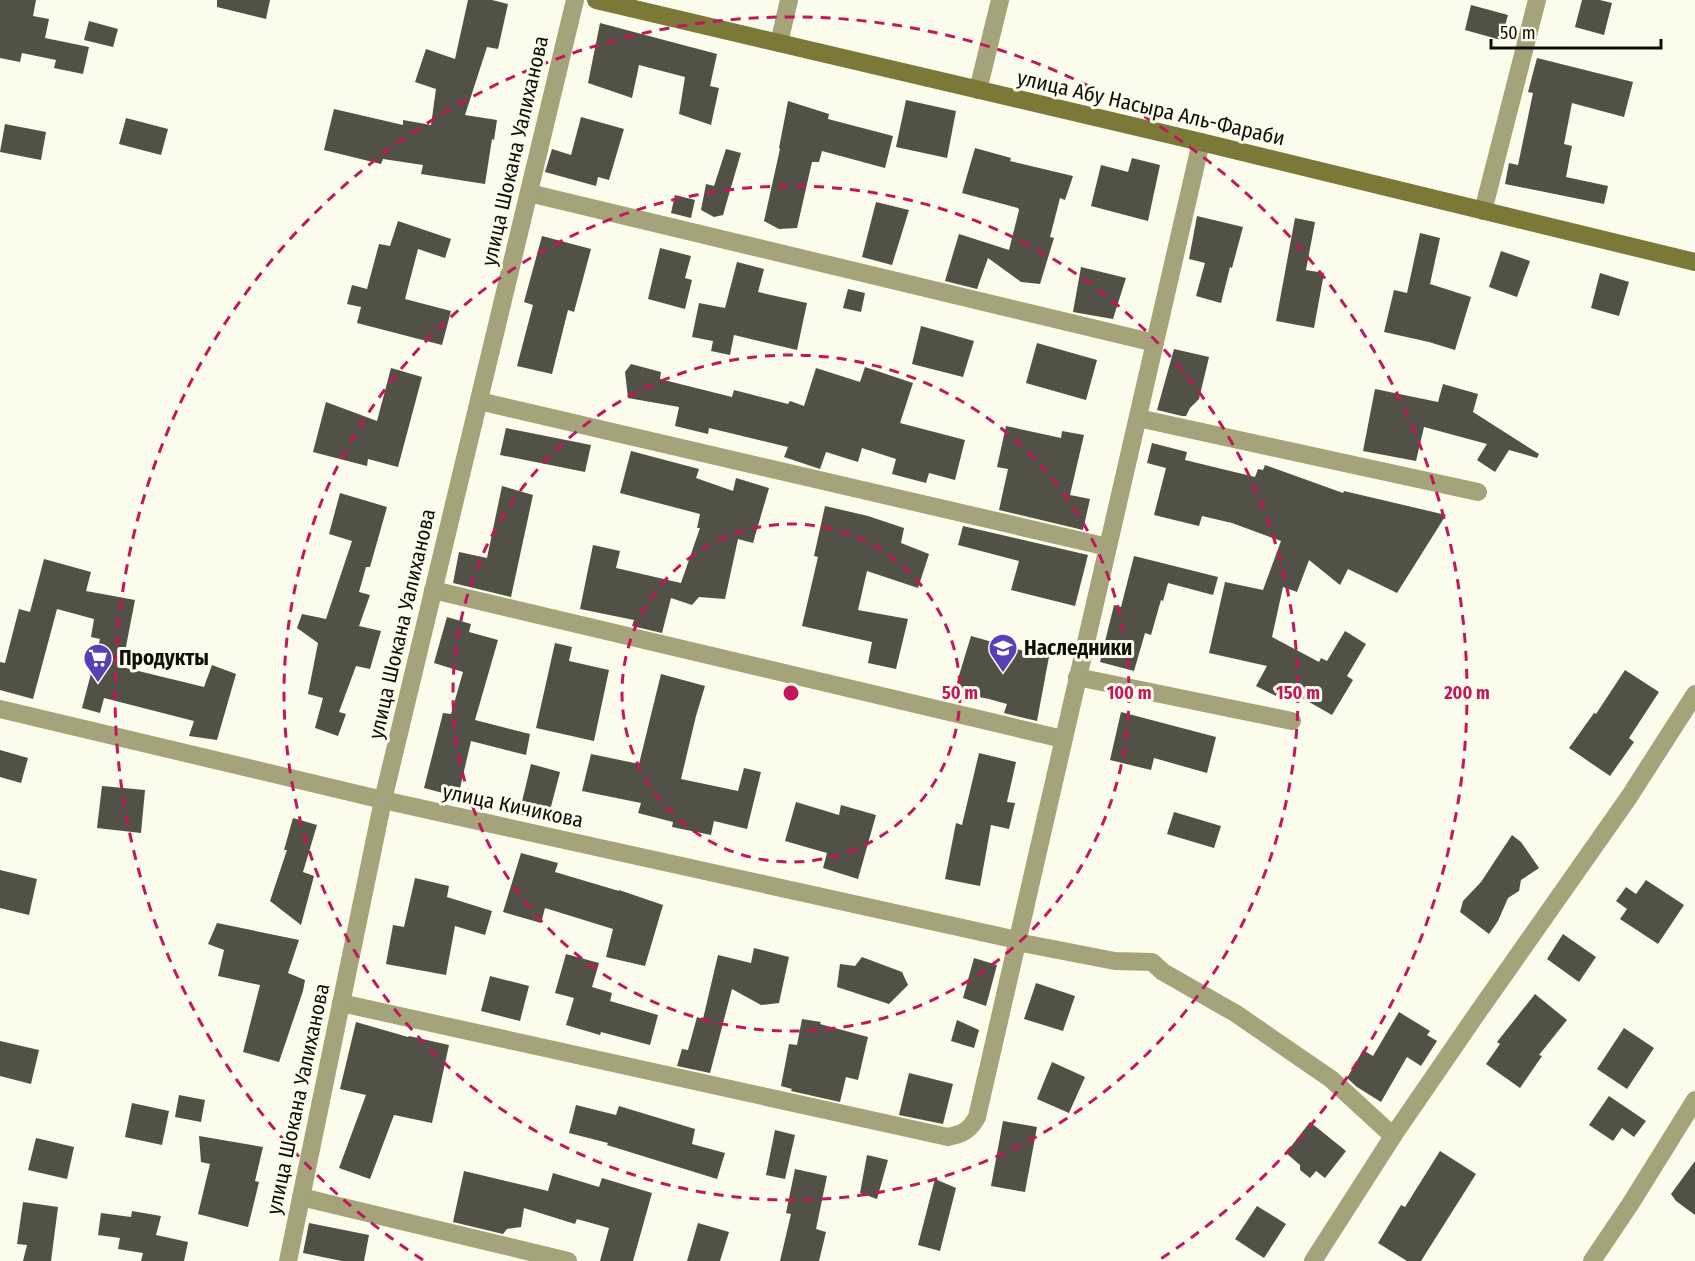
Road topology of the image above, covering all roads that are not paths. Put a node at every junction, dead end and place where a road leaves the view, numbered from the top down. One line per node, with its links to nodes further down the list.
1 (575, 0): 9 (street, улица Шокана Уалиханова)
2 (596, 0): 6 (street, улица Абу Насыра Аль-Фараби)
3 (789, 0): 6 (street)
4 (1000, 0): 7 (street)
5 (1537, 0): 10 (street)
6 (779, 43): 7 (street, улица Абу Насыра Аль-Фараби)
7 (978, 90): 8 (street, улица Абу Насыра Аль-Фараби)
8 (1201, 142): 10 (street, улица Абу Насыра Аль-Фараби); 12 (street)
9 (528, 193): 12 (street); 13 (street, улица Шокана Уалиханова)
10 (1483, 211): 11 (street, улица Абу Насыра Аль-Фараби)
11 (1695, 262)
12 (1155, 343): 14 (street)
13 (478, 401): 16 (street); 17 (street, улица Шокана Уалиханова)
14 (1138, 418): 15 (street); 16 (street)
15 (1478, 492)
16 (1108, 547): 18 (street)
17 (433, 590): 22 (street); 23 (street, улица Шокана Уалиханова)
18 (1077, 677): 21 (street); 22 (street)
19 (1695, 694): 27 (street)
20 (0, 708): 23 (street, улица Кичикова)
21 (1292, 722)
22 (1064, 739): 24 (street)
23 (383, 800): 24 (street, улица Кичикова); 25 (street, улица Шокана Уалиханова)
24 (1017, 941): 25 (street); 27 (street, улица Кичикова)
25 (341, 1003): 28 (street, улица Шокана Уалиханова)
26 (1695, 1100): 32 (street)
27 (1393, 1136): 31 (street)
28 (301, 1197): 29 (street, улица Шокана Уалиханова); 30 (street)
29 (288, 1261)
30 (568, 1261)
31 (1313, 1261)
32 (1592, 1261)

